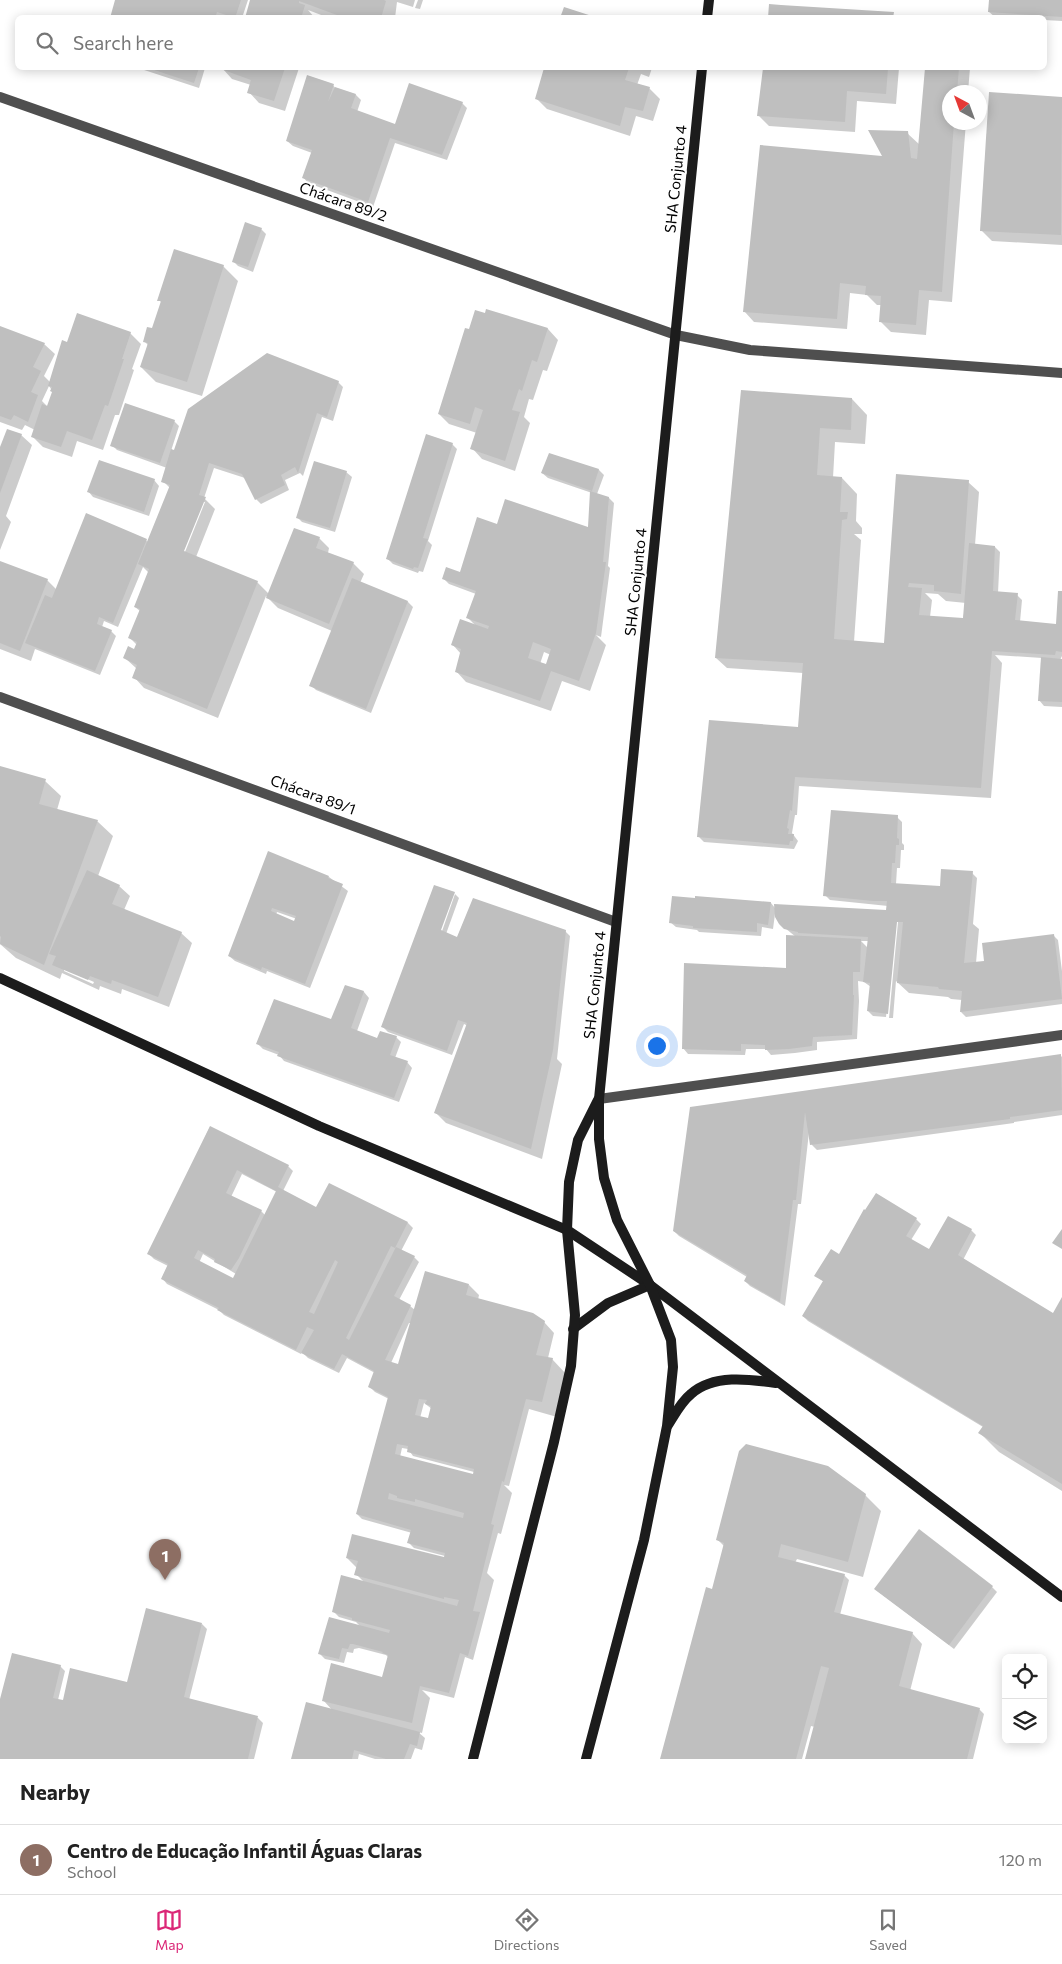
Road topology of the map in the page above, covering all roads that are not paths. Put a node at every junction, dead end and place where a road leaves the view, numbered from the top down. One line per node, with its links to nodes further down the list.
1 (709, 0): 2 (street)
2 (707, 15)
3 (702, 70): 5 (street, SHA Conjunto 4)
4 (0, 97): 5 (street, Chácara 89/2)
5 (676, 335): 6 (street, Chácara 89/2); 8 (street, SHA Conjunto 4)
6 (1062, 373)
7 (0, 697): 8 (street, Chácara 89/1)
8 (616, 922): 11 (street, SHA Conjunto 4)
9 (0, 978): 12 (street)
10 (1062, 1035): 11 (street)
11 (599, 1099): 12 (street, SHA Conjunto 4); 13 (street, SHA Conjunto 4)
12 (567, 1230): 13 (street); 14 (street, SHA Conjunto 4)
13 (650, 1285): 14 (street); 15 (street); 16 (street, SHA Conjunto 4)
14 (573, 1329): 18 (street, SHA Conjunto 4)
15 (778, 1383): 16 (street); 17 (street)
16 (667, 1426): 19 (street, SHA Conjunto 4)
17 (1062, 1597)
18 (473, 1759)
19 (586, 1759)

